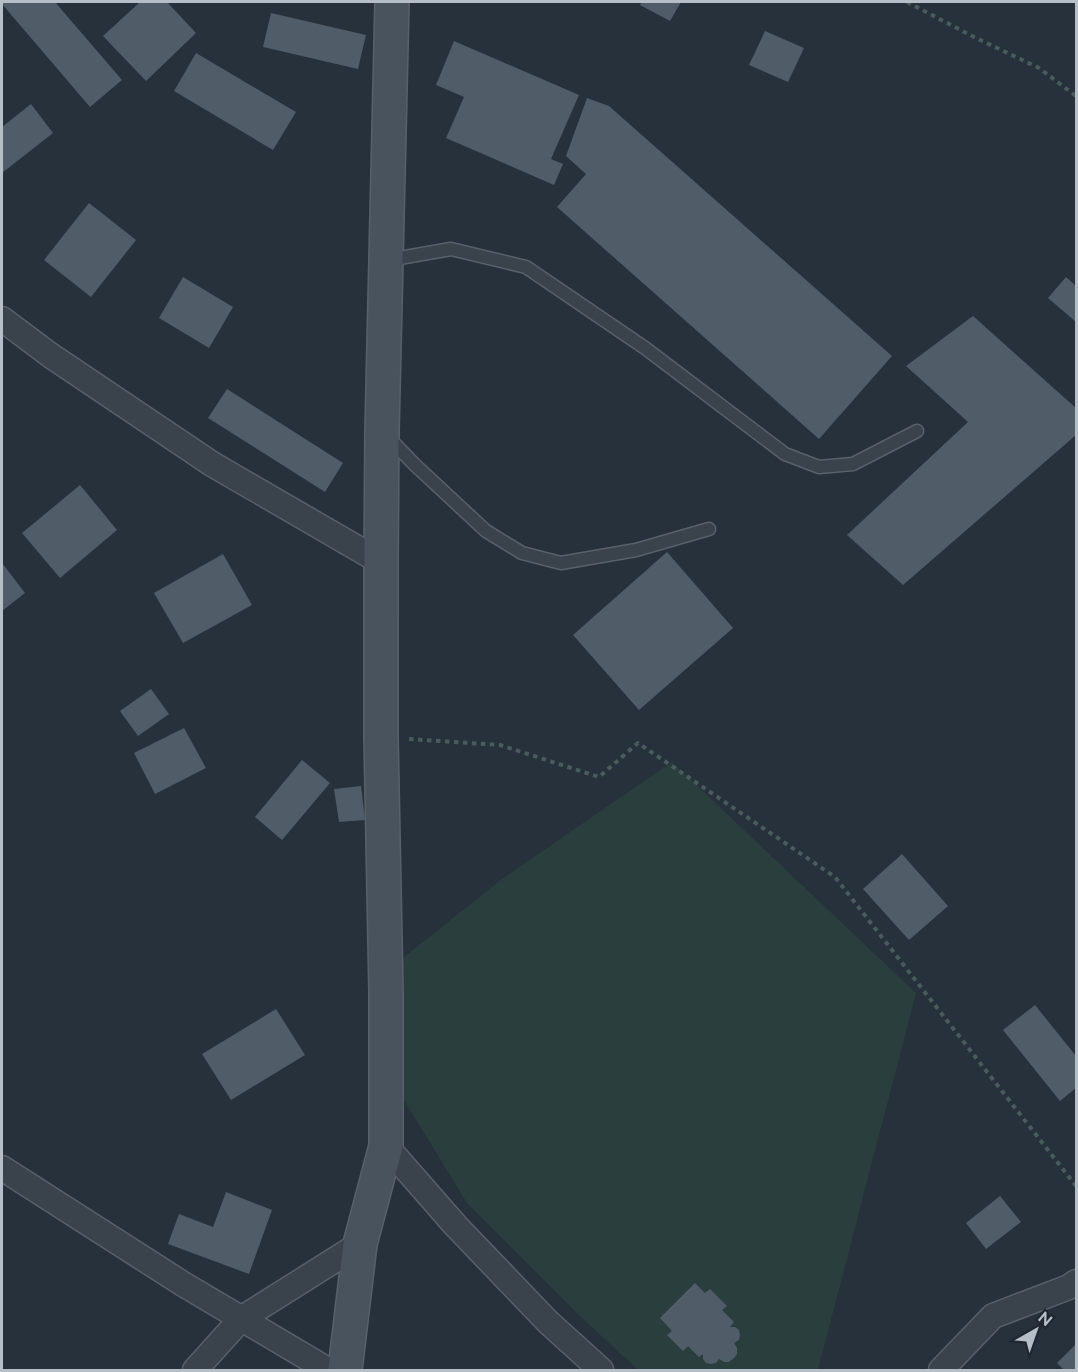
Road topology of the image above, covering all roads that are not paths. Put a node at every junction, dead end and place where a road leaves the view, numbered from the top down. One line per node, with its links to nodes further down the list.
1 (392, 2): 2 (street)
2 (387, 260): 4 (street); 5 (lane)
3 (2, 320): 7 (street)
4 (382, 431): 6 (lane); 7 (street)
5 (917, 431)
6 (709, 529)
7 (381, 562): 8 (street)
8 (386, 1146): 10 (street); 16 (street)
9 (2, 1168): 12 (street)
10 (360, 1244): 12 (street); 15 (street)
11 (1077, 1282): 17 (street)
12 (241, 1319): 13 (street); 14 (street)
13 (195, 1371)
14 (328, 1371)
15 (345, 1371)
16 (601, 1371)
17 (941, 1371)

